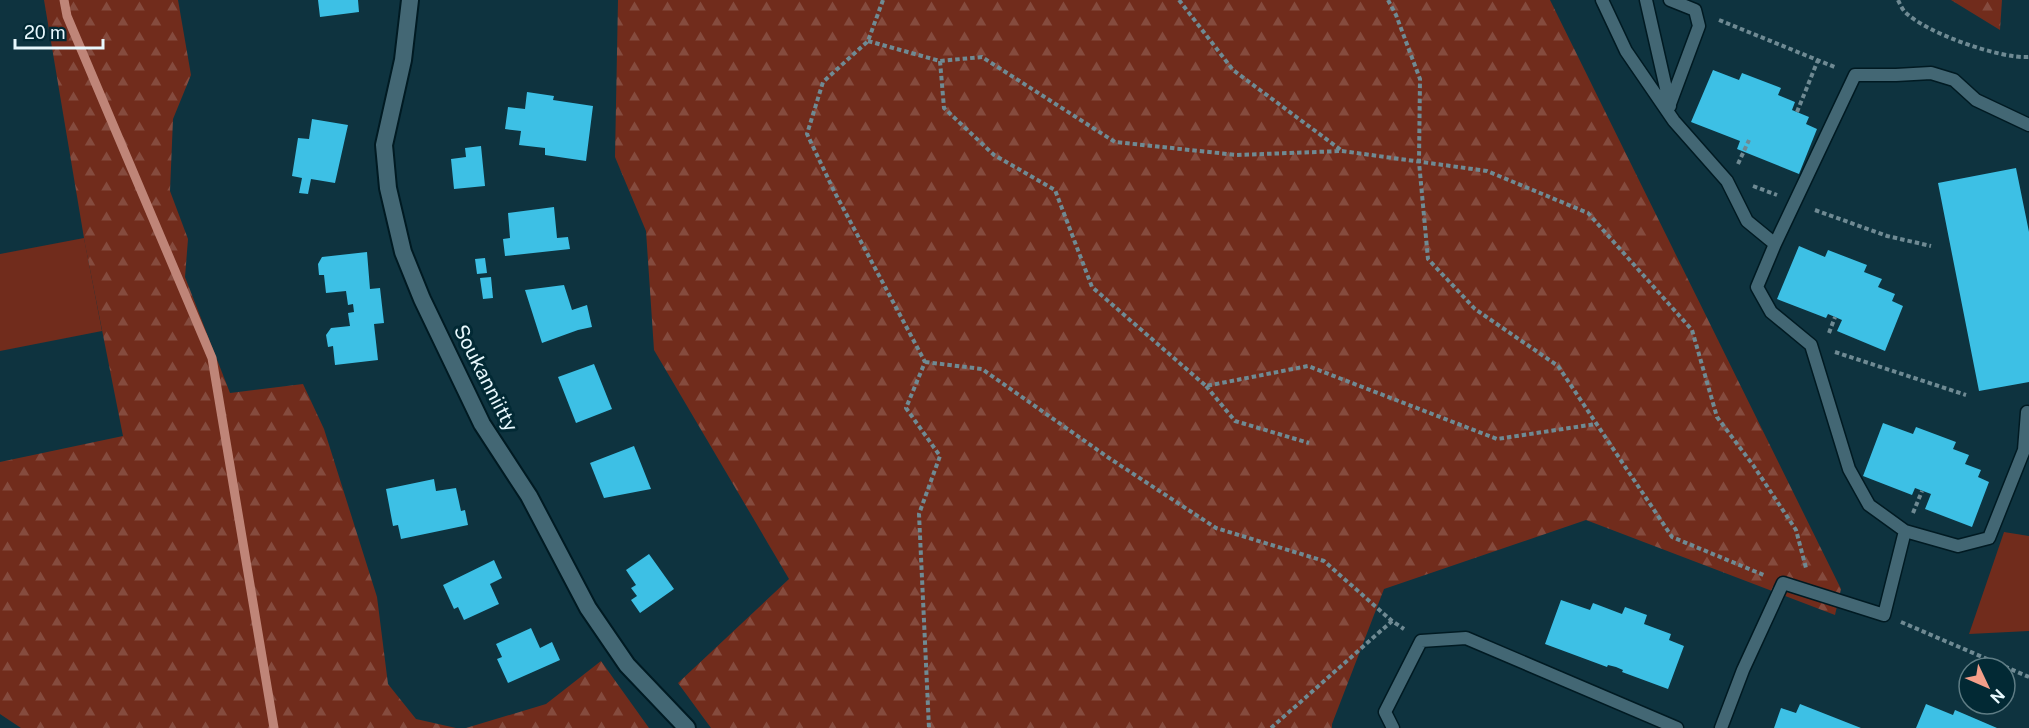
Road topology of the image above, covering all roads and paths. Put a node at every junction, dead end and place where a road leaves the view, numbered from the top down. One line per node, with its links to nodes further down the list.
1 (410, 0): 38 (street, Soukanniitty)
2 (883, 0): 10 (path)
3 (1179, 0): 19 (path)
4 (1388, 0): 20 (path)
5 (1602, 0): 17 (lane)
6 (1646, 0): 15 (lane)
7 (1670, 0): 15 (lane)
8 (1898, 0): 11 (path)
9 (1731, 25): 12 (path)
10 (868, 41): 13 (path); 25 (path)
11 (2029, 57)
12 (1818, 60): 14 (path); 16 (path)
13 (940, 61): 19 (path); 26 (path)
14 (1827, 64)
15 (1670, 104): 17 (lane)
16 (1797, 112)
17 (1674, 121): 22 (lane)
18 (2029, 125): 21 (lane)
19 (1342, 151): 20 (path)
20 (1419, 162): 29 (path); 33 (path)
21 (1795, 202): 22 (lane); 23 (path)
22 (1775, 244): 24 (lane)
23 (1931, 246)
24 (1811, 345): 27 (path); 31 (lane)
25 (925, 362): 35 (path); 39 (path)
26 (1206, 386): 29 (path); 30 (path)
27 (1966, 395)
28 (2027, 412): 31 (lane)
29 (1596, 424): 32 (path)
30 (1309, 443)
31 (1905, 531): 34 (lane)
32 (1783, 583): 33 (lane); 43 (lane)
33 (1812, 592): 34 (lane)
34 (1884, 615): 37 (path)
35 (1392, 621): 36 (path); 40 (path)
36 (1421, 641): 41 (lane); 42 (lane)
37 (2029, 677)
38 (687, 728)
39 (929, 728)
40 (1271, 728)
41 (1393, 728)
42 (1677, 728)
43 (1721, 728)

